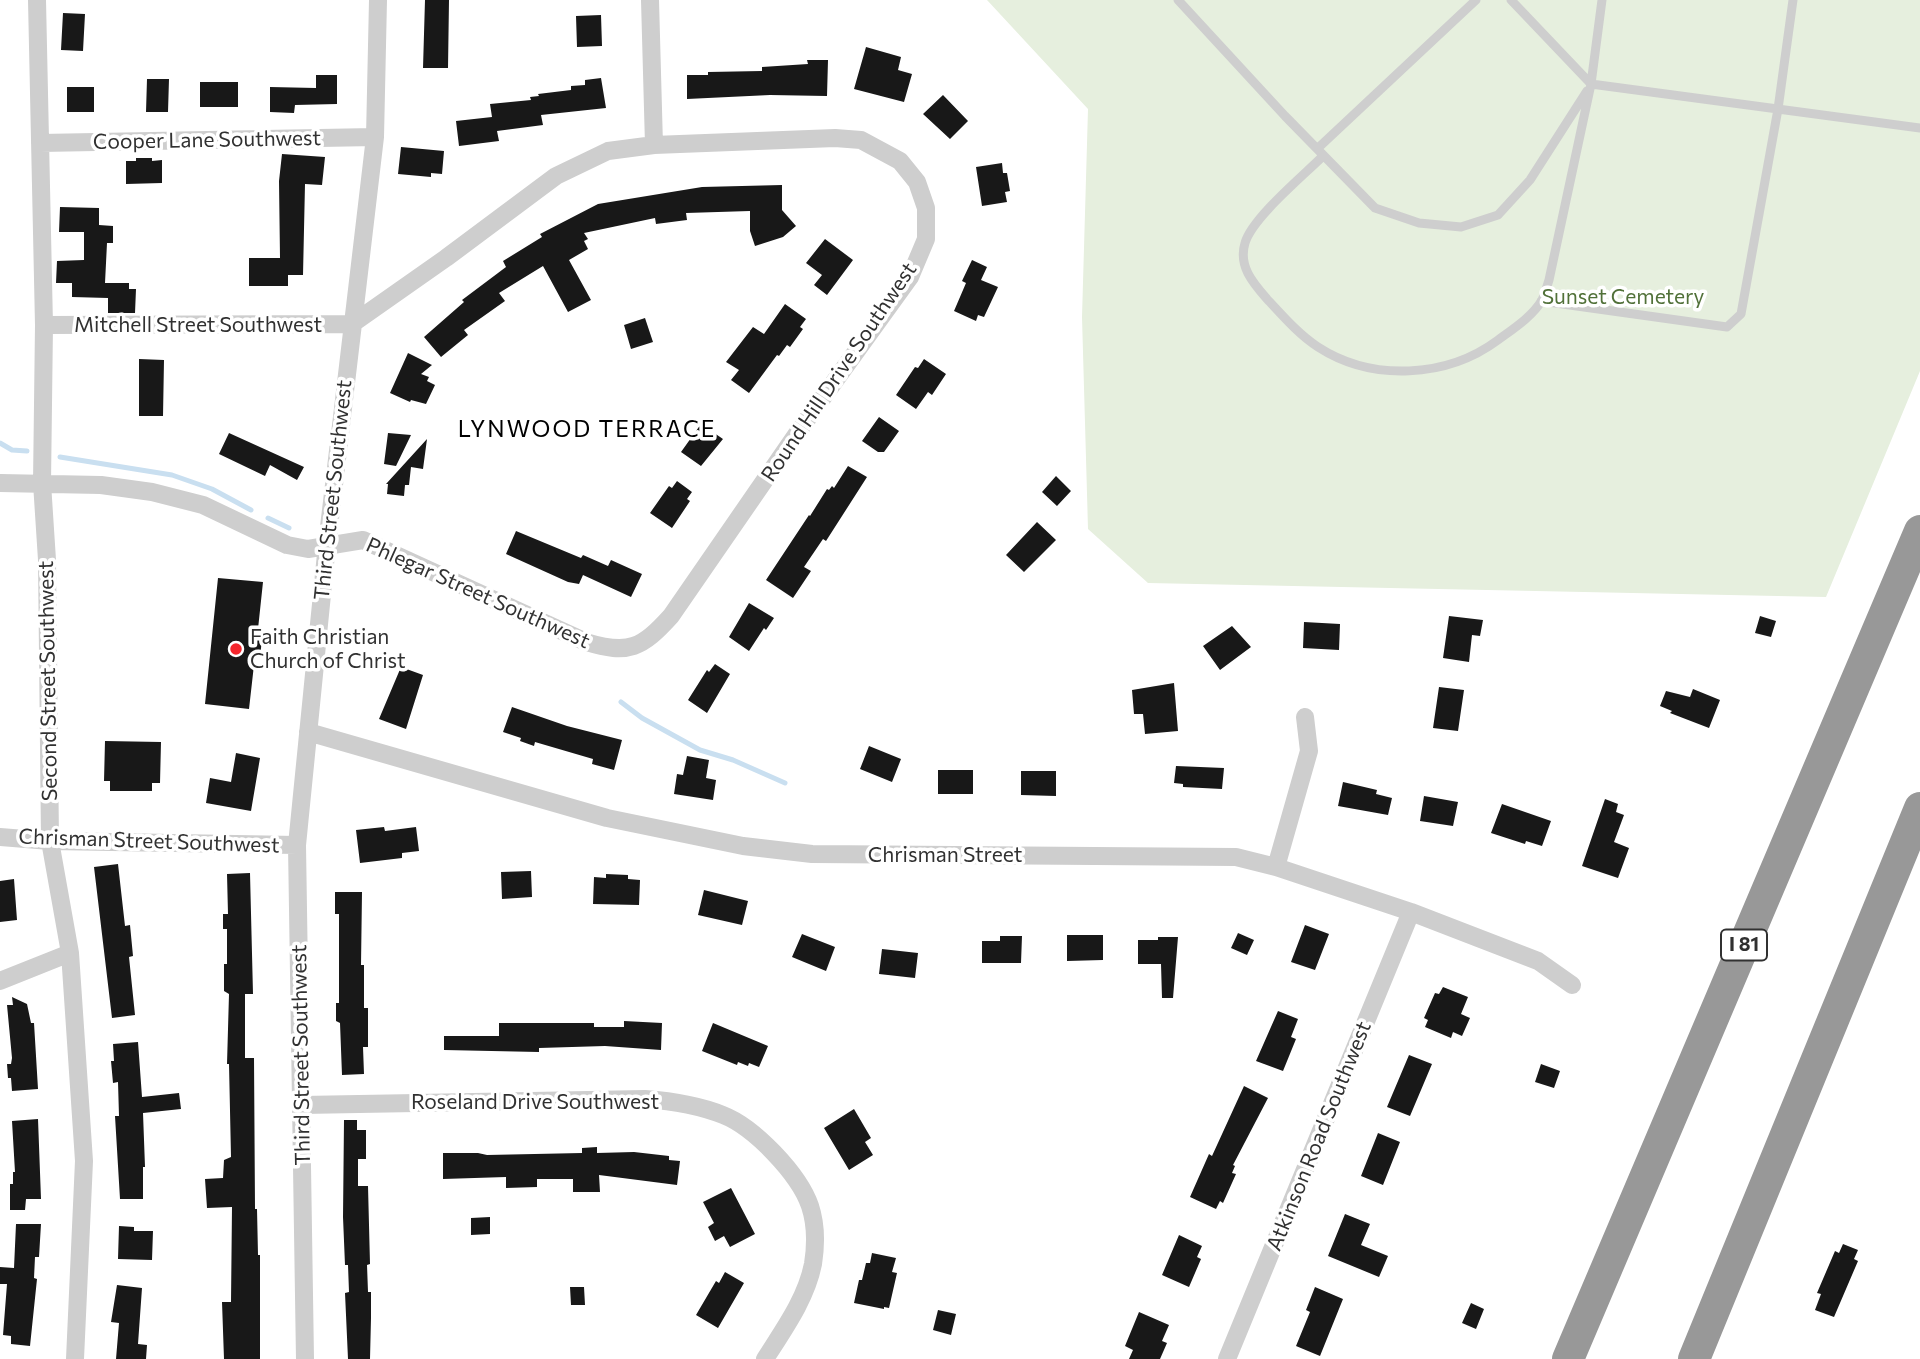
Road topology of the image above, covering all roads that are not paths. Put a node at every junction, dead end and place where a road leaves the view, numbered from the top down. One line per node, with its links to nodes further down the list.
1 (37, 0): 13 (street, Second Street Southwest)
2 (378, 0): 12 (street, Third Street Southwest)
3 (650, 0): 14 (street)
4 (1476, 0): 15 (lane)
5 (1511, 0): 9 (lane)
6 (1602, 0): 9 (lane)
7 (1793, 0): 10 (lane)
8 (1185, 2): 15 (lane)
9 (1591, 84): 10 (lane); 15 (lane); 16 (lane)
10 (1778, 109): 11 (lane); 16 (lane)
11 (1920, 128)
12 (375, 137): 13 (street, Cooper Lane Southwest); 17 (street, Third Street Southwest)
13 (40, 143): 18 (street, Second Street Southwest)
14 (654, 145): 17 (street, Round Hill Drive Southwest); 23 (street, Round Hill Drive Southwest)
15 (1320, 153): 16 (lane)
16 (1541, 301)
17 (352, 324): 18 (street, Mitchell Street Southwest); 22 (street, Third Street Southwest)
18 (44, 325): 20 (street, Second Street Southwest)
19 (0, 483): 20 (street, Phlegar Street Southwest)
20 (42, 483): 22 (street, Phlegar Street Southwest); 28 (street, Second Street Southwest)
21 (1920, 531): 40 (highway, I 81)
22 (327, 544): 23 (street, Phlegar Street Southwest); 25 (street, Third Street Southwest)
23 (632, 648)
24 (1305, 717): 30 (street)
25 (308, 732): 29 (street, Third Street Southwest); 30 (street, Chrisman Street)
26 (1920, 808): 41 (highway)
27 (0, 836): 28 (street, Chrisman Street Southwest)
28 (50, 841): 29 (street, Chrisman Street Southwest); 32 (street, Second Street Southwest)
29 (298, 845): 35 (street, Third Street Southwest)
30 (1276, 867): 31 (street, Chrisman Street)
31 (1411, 912): 34 (street, Chrisman Street); 39 (street, Atkinson Road Southwest)
32 (70, 953): 33 (street); 36 (street, Second Street Southwest)
33 (0, 981)
34 (1572, 985)
35 (302, 1105): 37 (street, Third Street Southwest); 38 (street, Roseland Drive Southwest)
36 (75, 1359)
37 (305, 1359)
38 (765, 1359)
39 (1227, 1359)
40 (1568, 1359)
41 (1694, 1359)

